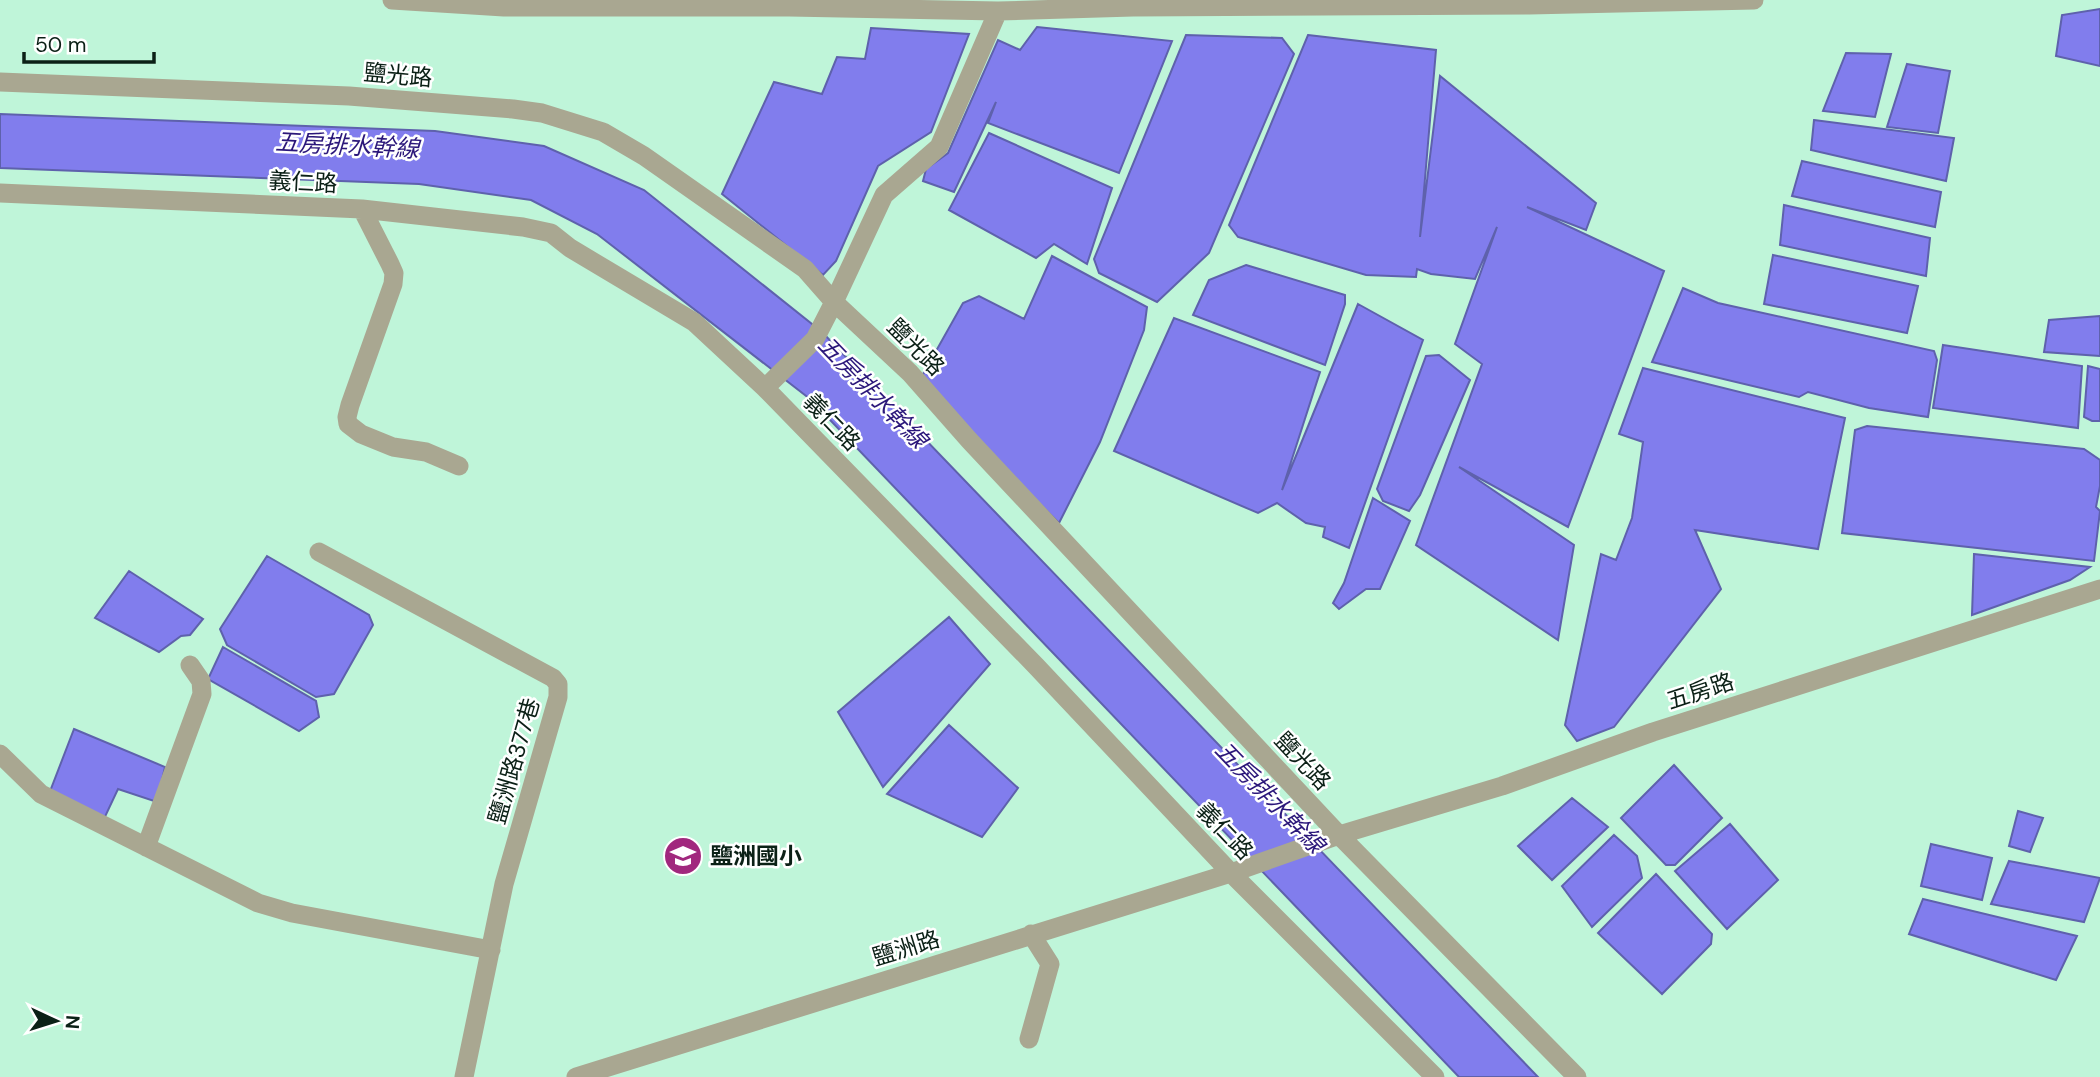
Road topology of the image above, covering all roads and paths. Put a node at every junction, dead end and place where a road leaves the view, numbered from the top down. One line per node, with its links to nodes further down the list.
1 (392, 0): 4 (street)
2 (1754, 0): 3 (street)
3 (1256, 3): 4 (street)
4 (998, 11): 8 (street)
5 (0, 82): 8 (street, 鹽光路)
6 (0, 193): 7 (street, 義仁路)
7 (362, 209): 9 (street, 義仁路); 10 (street)
8 (834, 302): 9 (street); 15 (street, 鹽光路)
9 (770, 383): 18 (street, 義仁路)
10 (459, 466)
11 (319, 552): 20 (street, 鹽洲路377巷)
12 (2100, 589): 15 (street, 五房路)
13 (190, 665): 16 (street)
14 (0, 754): 16 (street)
15 (1339, 835): 17 (street, 五房路); 25 (street, 鹽光路)
16 (146, 846): 20 (street)
17 (1252, 865): 18 (street, 鹽洲路)
18 (1231, 873): 19 (street, 鹽洲路); 24 (street, 義仁路)
19 (1031, 934): 21 (street); 23 (street, 鹽洲路)
20 (491, 950): 22 (street, 鹽洲路377巷)
21 (1029, 1039)
22 (464, 1077)
23 (576, 1077)
24 (1435, 1077)
25 (1577, 1077)

